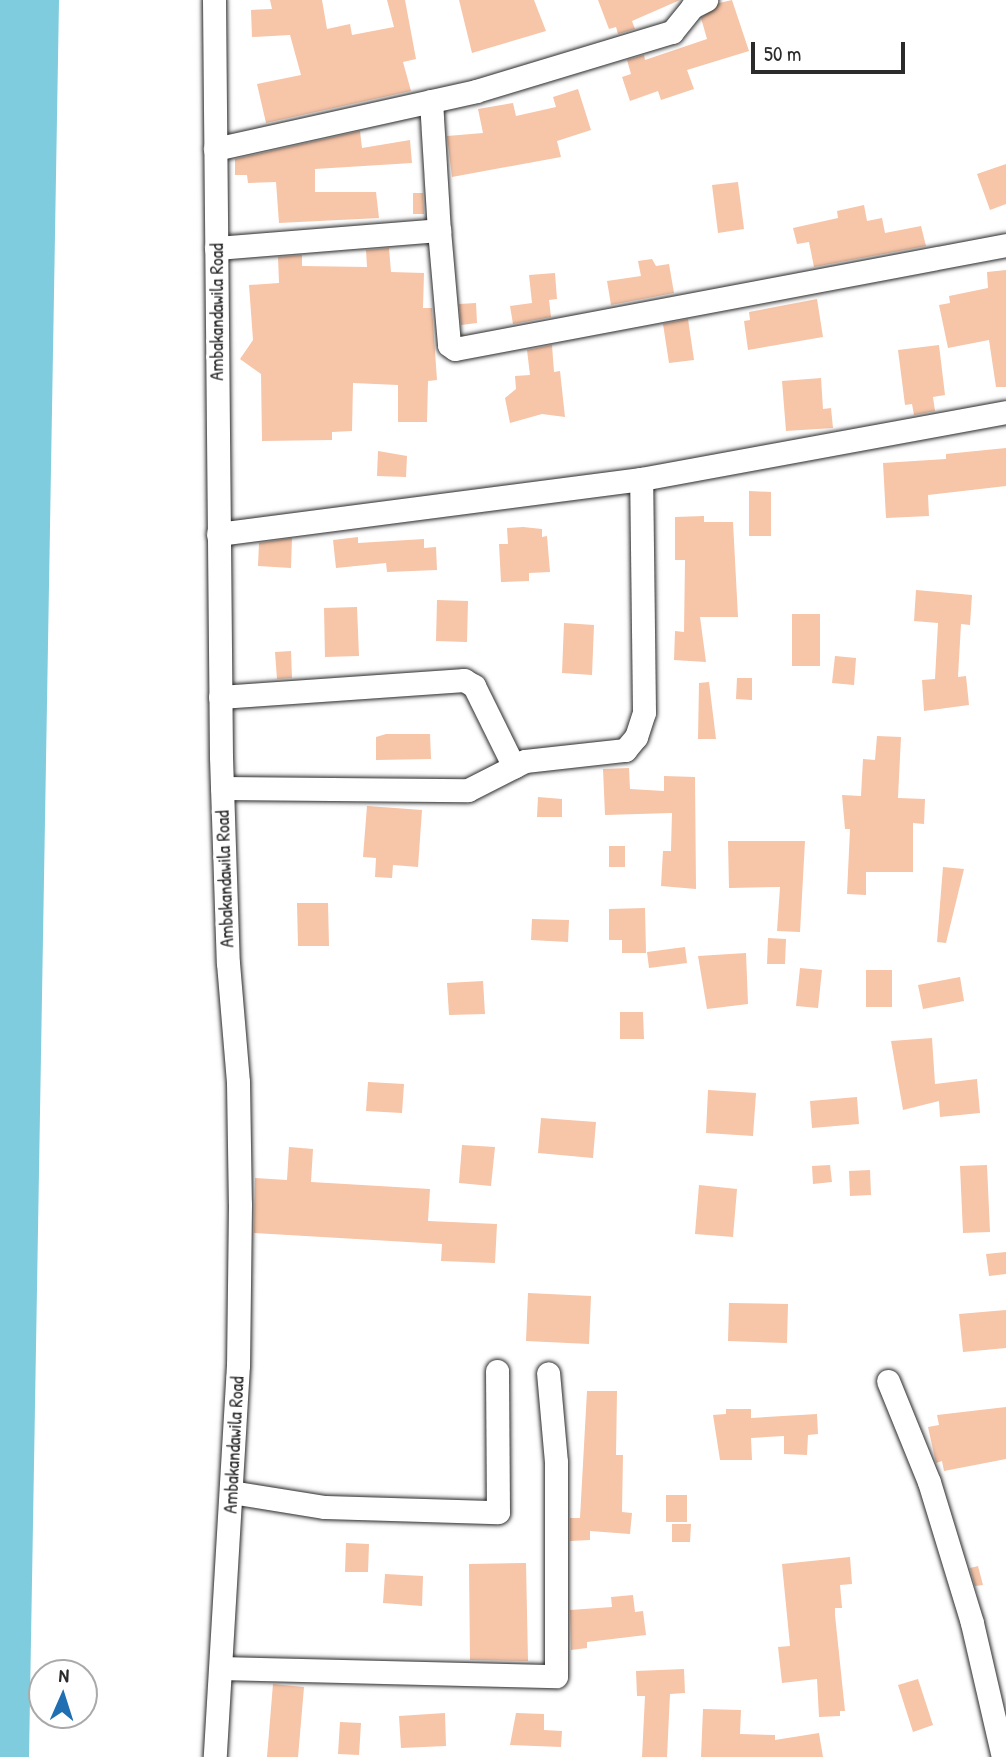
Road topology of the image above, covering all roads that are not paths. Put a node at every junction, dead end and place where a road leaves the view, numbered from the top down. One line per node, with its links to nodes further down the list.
1 (214, 0): 4 (street, Ambakandawila Road)
2 (706, 0): 3 (street)
3 (431, 101): 4 (street); 5 (street)
4 (215, 149): 7 (street, Ambakandawila Road)
5 (439, 230): 6 (street); 7 (street)
6 (1006, 245)
7 (216, 248): 10 (street, Ambakandawila Road)
8 (1006, 412): 9 (street)
9 (641, 479): 10 (street); 12 (street)
10 (218, 534): 11 (street, Ambakandawila Road)
11 (220, 697): 12 (street); 13 (street, Ambakandawila Road)
12 (514, 767): 13 (street)
13 (222, 788): 17 (street, Ambakandawila Road)
14 (497, 1371): 17 (street)
15 (548, 1373): 18 (street)
16 (888, 1381): 20 (street)
17 (231, 1492): 18 (street, Ambakandawila Road)
18 (220, 1668): 19 (street, Ambakandawila Road)
19 (215, 1757)
20 (1003, 1757)

